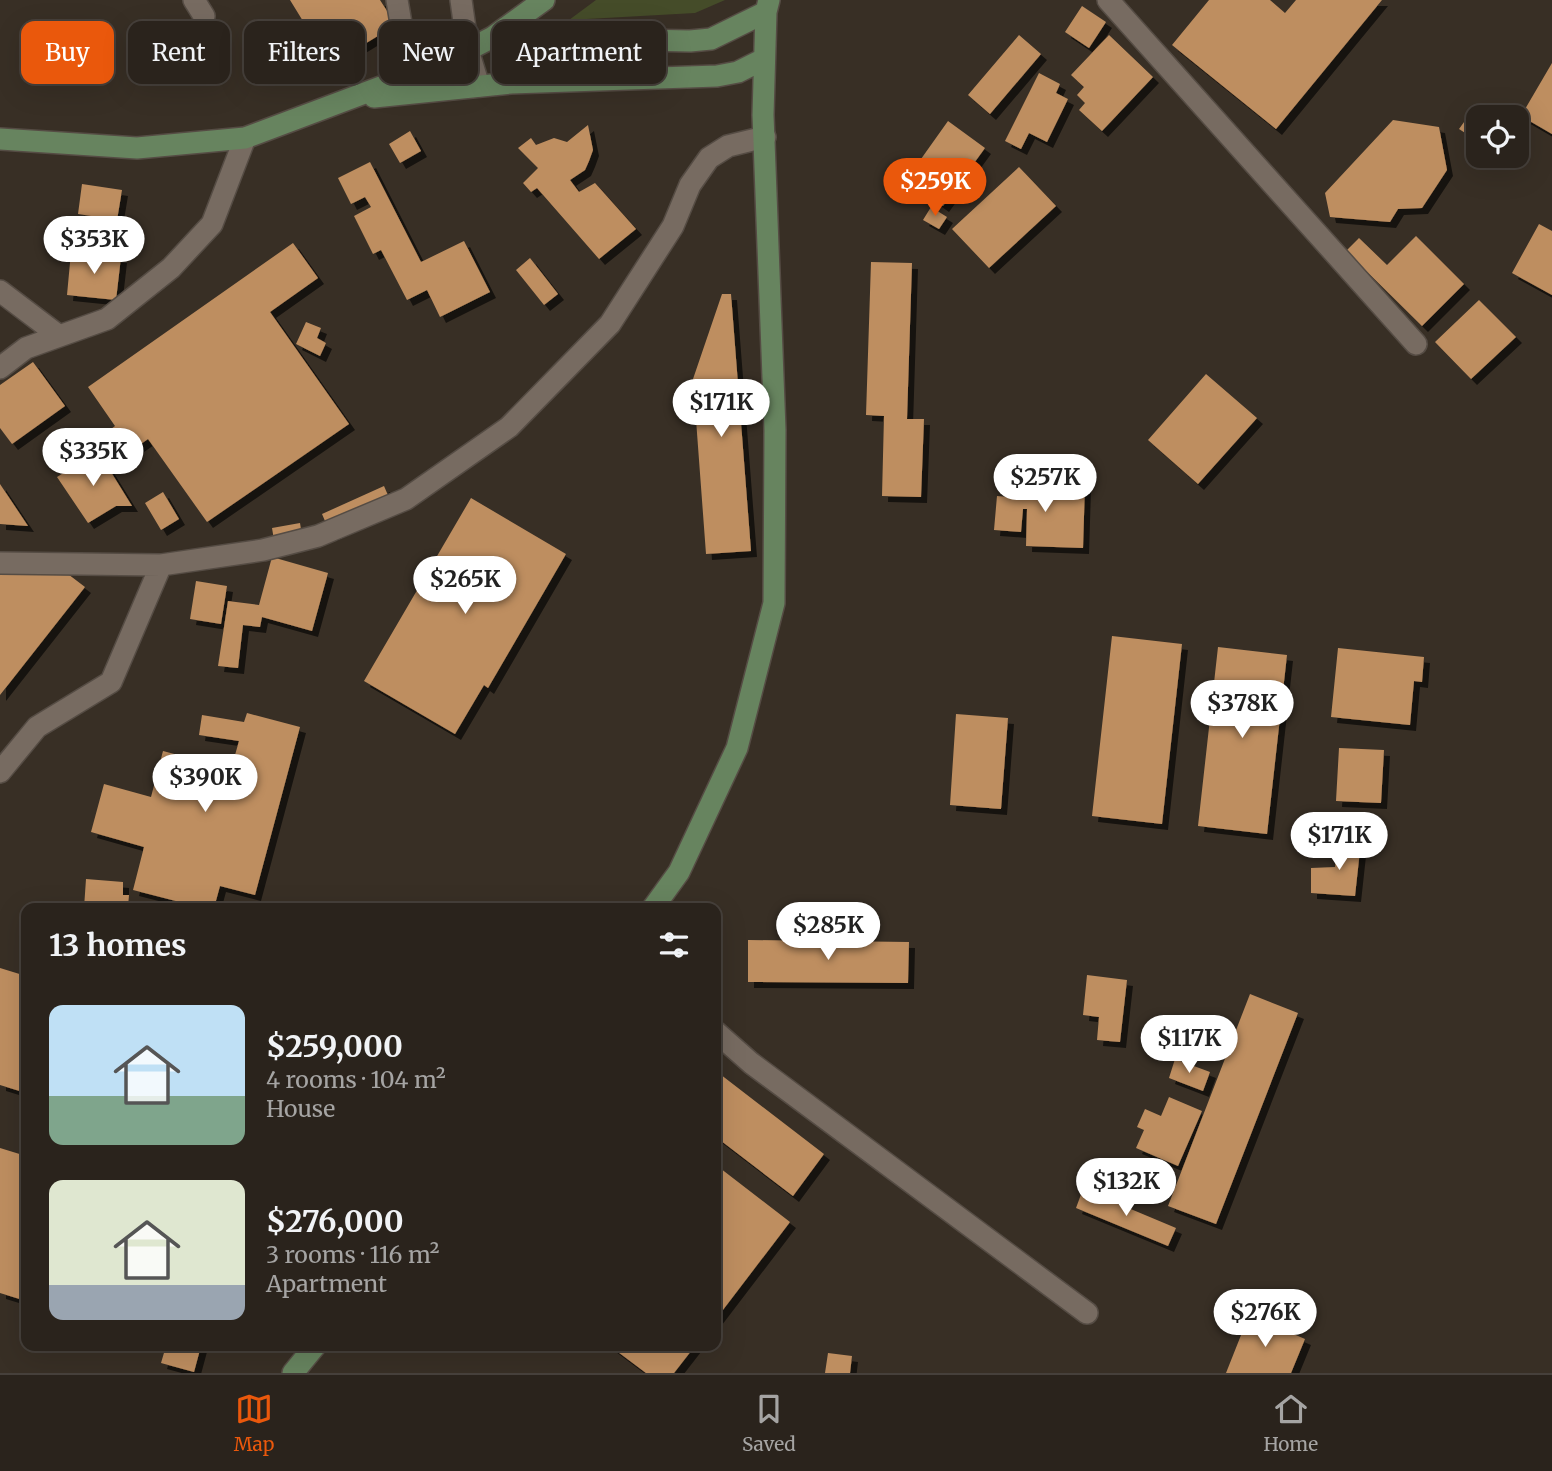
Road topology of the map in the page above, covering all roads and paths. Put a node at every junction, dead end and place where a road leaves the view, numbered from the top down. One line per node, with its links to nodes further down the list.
1 (397, 0): 6 (street)
2 (461, 0): 7 (street)
3 (544, 0): 8 (main road)
4 (1108, 0): 22 (street)
5 (767, 6): 10 (main road); 12 (main road)
6 (401, 21)
7 (464, 21)
8 (514, 21)
9 (492, 37): 11 (main road)
10 (666, 41)
11 (478, 45)
12 (764, 59): 15 (main road); 17 (main road)
13 (478, 83): 15 (street)
14 (387, 84): 16 (main road)
15 (479, 86): 16 (main road)
16 (341, 100): 18 (main road)
17 (765, 137): 25 (street); 27 (main road)
18 (245, 138): 19 (main road); 21 (street)
19 (0, 139)
20 (0, 292): 21 (street)
21 (58, 335): 23 (street)
22 (1416, 344)
23 (0, 368)
24 (0, 563): 25 (street)
25 (162, 565): 26 (street)
26 (0, 772)
27 (657, 903)
28 (721, 1036): 29 (street)
29 (1087, 1313)
30 (311, 1351): 31 (main road)
31 (293, 1373)

